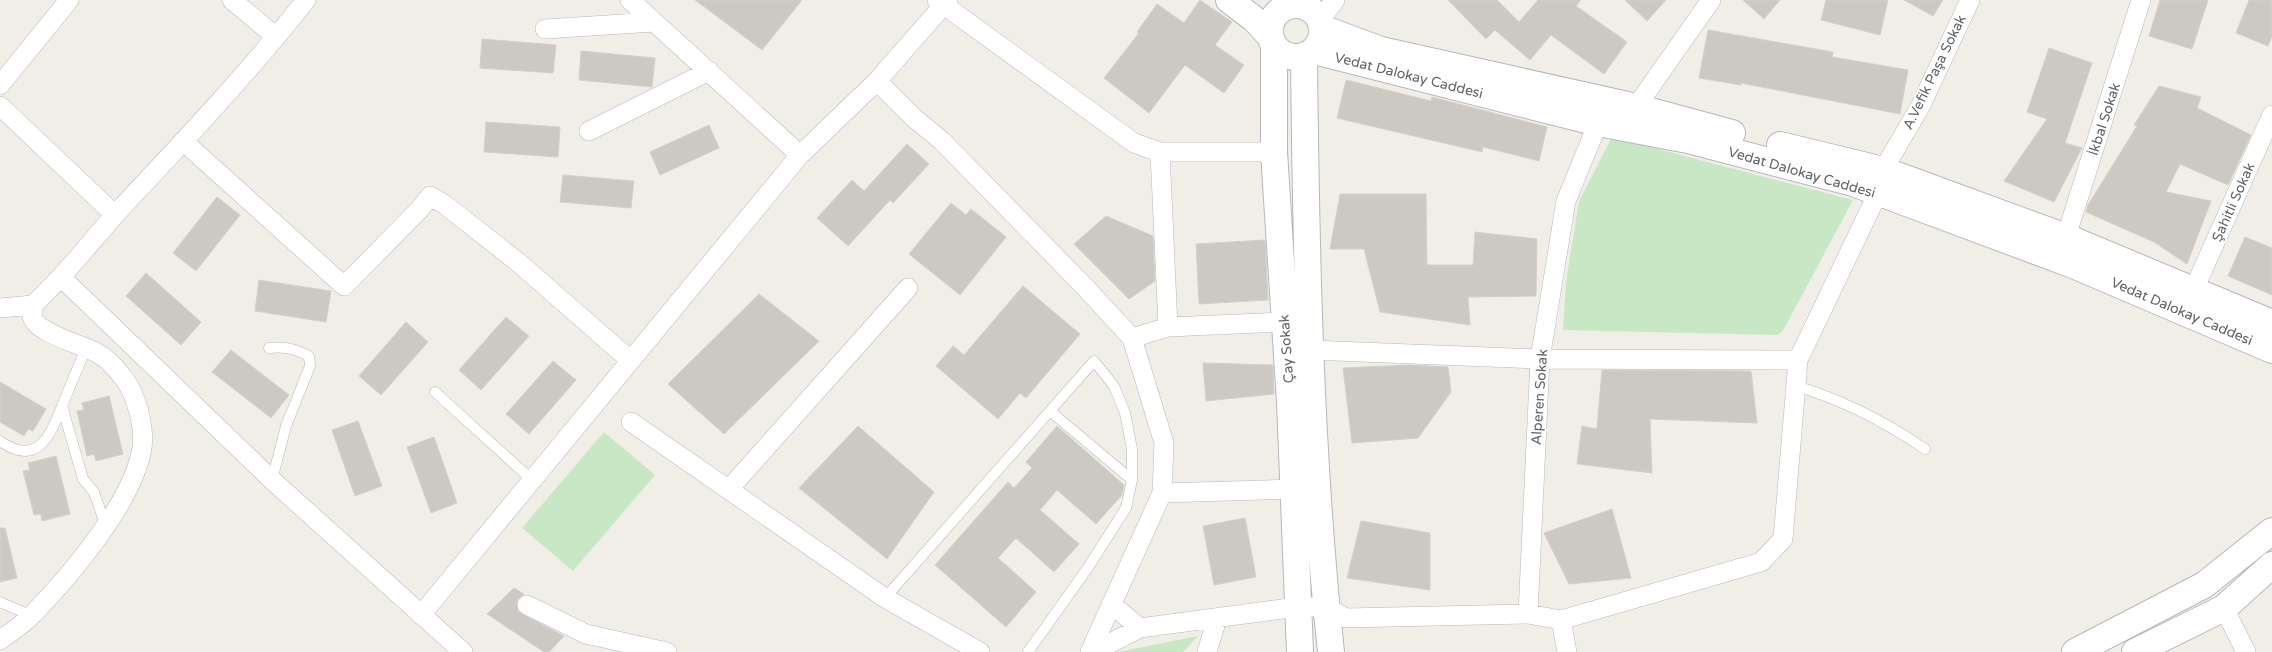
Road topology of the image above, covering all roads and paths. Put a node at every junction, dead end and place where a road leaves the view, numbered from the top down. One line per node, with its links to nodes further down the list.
1 (69, 0): 17 (street)
2 (232, 0): 13 (street)
3 (306, 0): 13 (street)
4 (630, 0): 11 (street)
5 (1229, 0): 14 (main road)
6 (1711, 0): 19 (street)
7 (1970, 0): 27 (street, A.Vefik Paşa Sokak)
8 (2141, 0): 29 (street, İkbal Sokak)
9 (943, 2): 16 (street); 24 (street)
10 (1309, 18): 14 (main road, Çay Sokak); 14 (main road); 19 (main road, Vedat Dalokay Caddesi); 21 (main road, Vedat Dalokay Caddesi); 41 (main road, Çay Sokak)
11 (654, 22): 12 (street); 15 (street)
12 (545, 29)
13 (275, 36): 23 (street)
14 (1272, 41): 25 (main road, Çay Sokak)
15 (709, 72): 22 (street); 26 (street)
16 (877, 81): 26 (street); 38 (street)
17 (0, 85)
18 (0, 106): 28 (street)
19 (1636, 108): 27 (main road, Vedat Dalokay Caddesi)
20 (2272, 115): 32 (street, Şahitli Sokak)
21 (1598, 123): 27 (main road, Vedat Dalokay Caddesi); 43 (street, Alperen Sokak)
22 (589, 131)
23 (183, 141): 28 (street); 44 (street)
24 (1160, 152): 25 (street); 37 (street)
25 (1274, 152): 35 (main road, Çay Sokak)
26 (800, 155): 44 (street)
27 (1881, 181): 29 (main road, Vedat Dalokay Caddesi); 42 (main road, Vedat Dalokay Caddesi); 45 (street, A.Vefik Paşa Sokak)
28 (115, 216): 30 (street)
29 (2066, 237): 32 (main road, Vedat Dalokay Caddesi)
30 (62, 278): 33 (street); 53 (street)
31 (908, 288): 57 (street)
32 (2194, 289): 36 (main road, Vedat Dalokay Caddesi)
33 (33, 305): 34 (street); 39 (street)
34 (0, 308)
35 (1284, 322): 37 (street); 56 (main road, Çay Sokak)
36 (2272, 323)
37 (1168, 328): 38 (street)
38 (1132, 338): 58 (street)
39 (86, 348): 48 (lane); 59 (street)
40 (269, 348): 53 (lane)
41 (1310, 350): 43 (street); 66 (main road, Çay Sokak)
42 (2272, 350)
43 (1540, 359): 45 (street); 69 (street, Alperen Sokak)
44 (630, 360): 54 (street)
45 (1798, 360): 46 (street)
46 (1796, 386): 52 (lane); 73 (street)
47 (435, 392): 54 (lane)
48 (62, 406): 51 (lane); 59 (lane)
49 (1050, 410): 55 (lane); 55 (lane); 62 (lane)
50 (631, 422): 57 (street)
51 (0, 441)
52 (1925, 449)
53 (272, 480): 70 (street)
54 (532, 480): 70 (street)
55 (1132, 480): 79 (lane)
56 (1293, 489): 58 (street); 67 (main road, Çay Sokak)
57 (728, 490): 62 (street)
58 (1162, 493): 64 (street)
59 (106, 528): 71 (street)
60 (2272, 531): 85 (main road)
61 (2272, 565): 68 (main road)
62 (885, 598): 78 (street)
63 (0, 602): 71 (lane)
64 (1111, 604): 74 (street); 80 (street)
65 (527, 605): 77 (street)
66 (1326, 606): 67 (street); 69 (street); 83 (main road, Çay Sokak)
67 (1297, 607): 72 (street); 82 (main road, Çay Sokak)
68 (2224, 608): 86 (main road); 87 (street)
69 (1528, 614): 73 (street)
70 (421, 615): 76 (street)
71 (32, 616): 75 (street)
72 (1217, 618): 74 (street); 81 (street)
73 (1561, 620): 84 (street)
74 (1140, 628): 80 (street)
75 (0, 640)
76 (463, 652)
77 (667, 652)
78 (980, 652)
79 (1028, 652)
80 (1092, 652)
81 (1207, 652)
82 (1300, 652)
83 (1331, 652)
84 (1567, 652)
85 (2075, 652)
86 (2135, 652)
87 (2246, 652)

